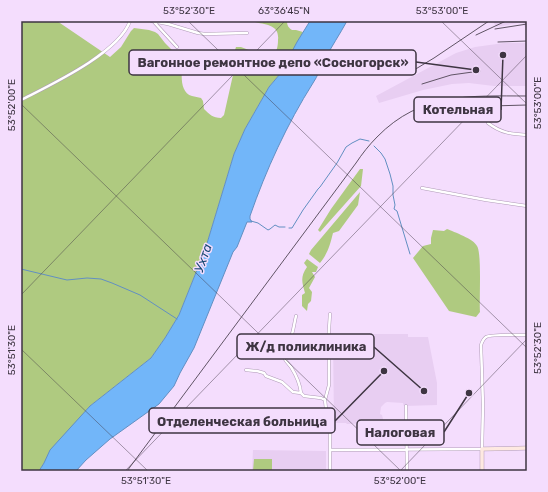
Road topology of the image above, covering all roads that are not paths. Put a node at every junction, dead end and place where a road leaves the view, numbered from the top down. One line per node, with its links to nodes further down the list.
1 (130, 21): 5 (street)
2 (153, 21): 3 (street); 4 (street)
3 (247, 33)
4 (176, 47)
5 (21, 100)
6 (488, 123): 7 (street)
7 (527, 135)
8 (422, 188): 9 (street)
9 (527, 206)
10 (330, 314): 15 (street)
11 (296, 316): 14 (street)
12 (527, 335): 18 (street)
13 (246, 370): 14 (street)
14 (301, 393): 15 (street)
15 (325, 400): 19 (street)
16 (406, 406): 20 (street)
17 (527, 448): 18 (main road)
18 (482, 449): 20 (street); 23 (main road)
19 (330, 450): 20 (street); 21 (street)
20 (407, 450): 22 (street)
21 (330, 471)
22 (407, 471)
23 (482, 471)

